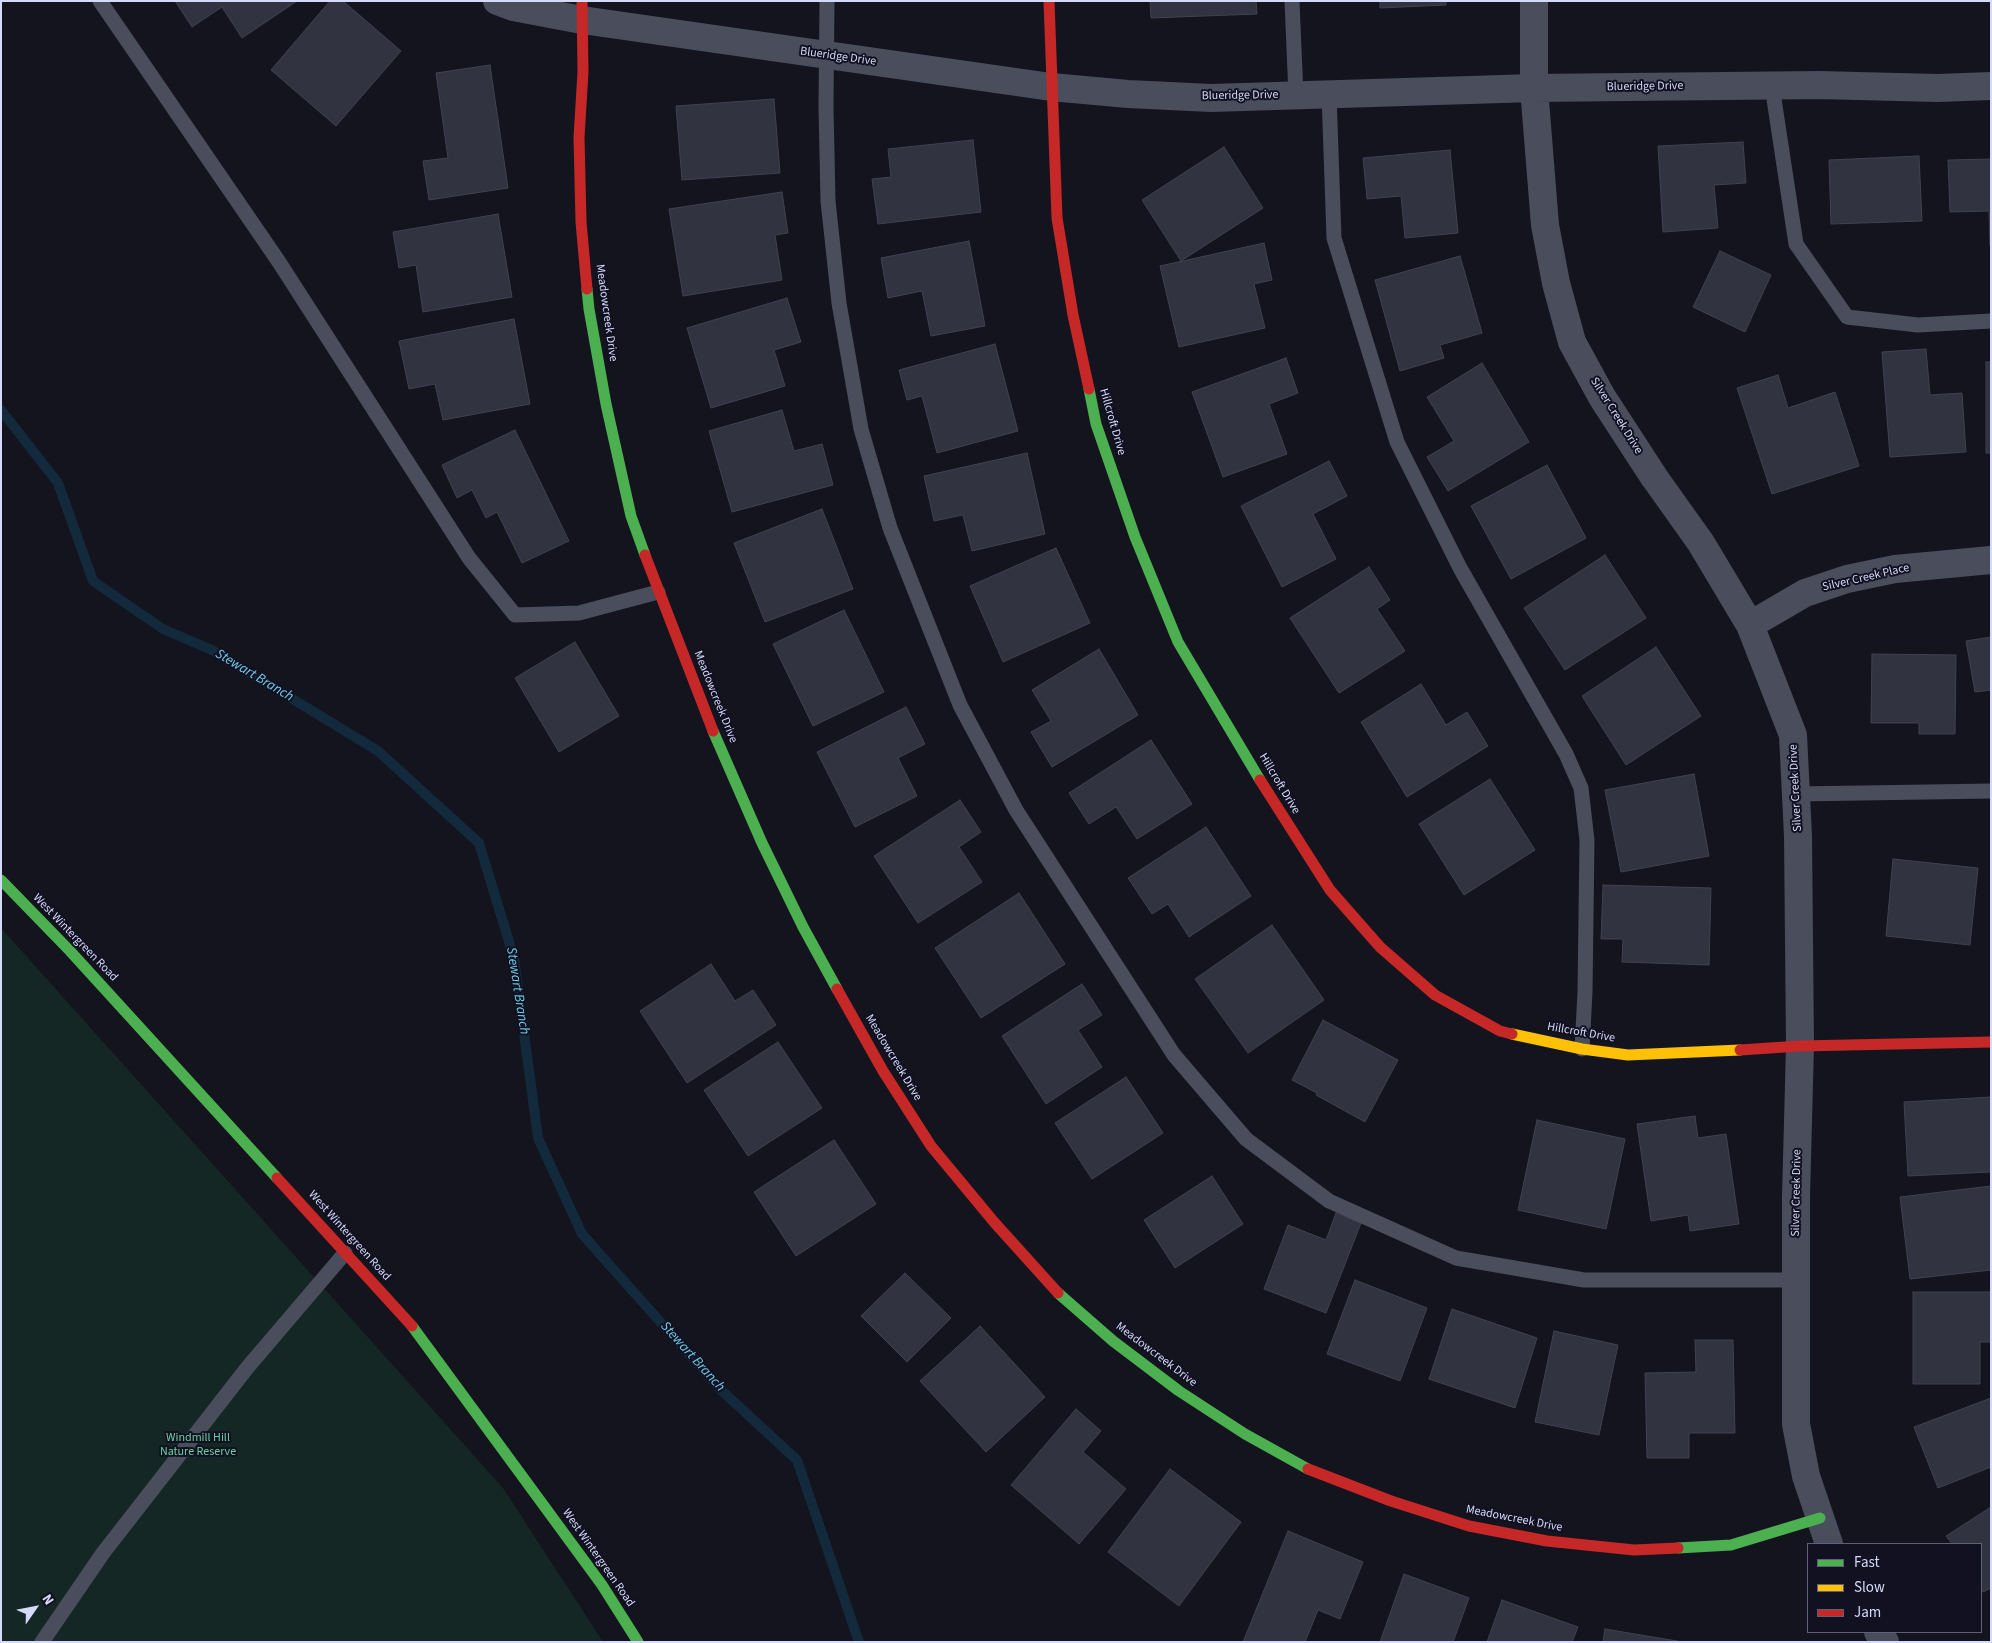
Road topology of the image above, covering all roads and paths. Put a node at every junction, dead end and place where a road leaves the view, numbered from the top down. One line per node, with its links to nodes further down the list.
1 (100, 1): 17 (lane)
2 (497, 1): 7 (street, Blueridge Drive)
3 (827, 1): 8 (lane)
4 (1050, 1): 11 (street, Hillcroft Drive)
5 (1292, 1): 14 (lane)
6 (1534, 1): 12 (street, Silver Creek Drive)
7 (582, 11): 8 (street, Blueridge Drive); 17 (street, Meadowcreek Drive)
8 (828, 55): 11 (street, Blueridge Drive); 26 (lane)
9 (1772, 86): 10 (street, Blueridge Drive); 12 (street, Blueridge Drive); 15 (lane)
10 (1991, 86)
11 (1051, 87): 14 (street, Blueridge Drive); 24 (street, Hillcroft Drive)
12 (1534, 88): 13 (street, Blueridge Drive); 18 (street, Silver Creek Drive)
13 (1329, 94): 14 (street, Blueridge Drive); 24 (lane)
14 (1296, 96)
15 (1991, 321)
16 (1991, 560): 18 (street, Silver Creek Place)
17 (658, 592): 27 (street, Meadowcreek Drive)
18 (1750, 625): 20 (street, Silver Creek Drive)
19 (1991, 791): 20 (lane)
20 (1796, 794): 23 (street, Silver Creek Drive)
21 (1, 880): 25 (street, West Wintergreen Road)
22 (1991, 1042): 23 (street, Hillcroft Drive)
23 (1800, 1046): 24 (street, Hillcroft Drive); 26 (street, Silver Creek Drive)
24 (1582, 1049)
25 (345, 1253): 29 (lane); 30 (street, West Wintergreen Road)
26 (1796, 1280): 27 (street, Silver Creek Drive)
27 (1820, 1518): 28 (street, Silver Creek Drive)
28 (1830, 1543)
29 (42, 1642)
30 (638, 1642)

